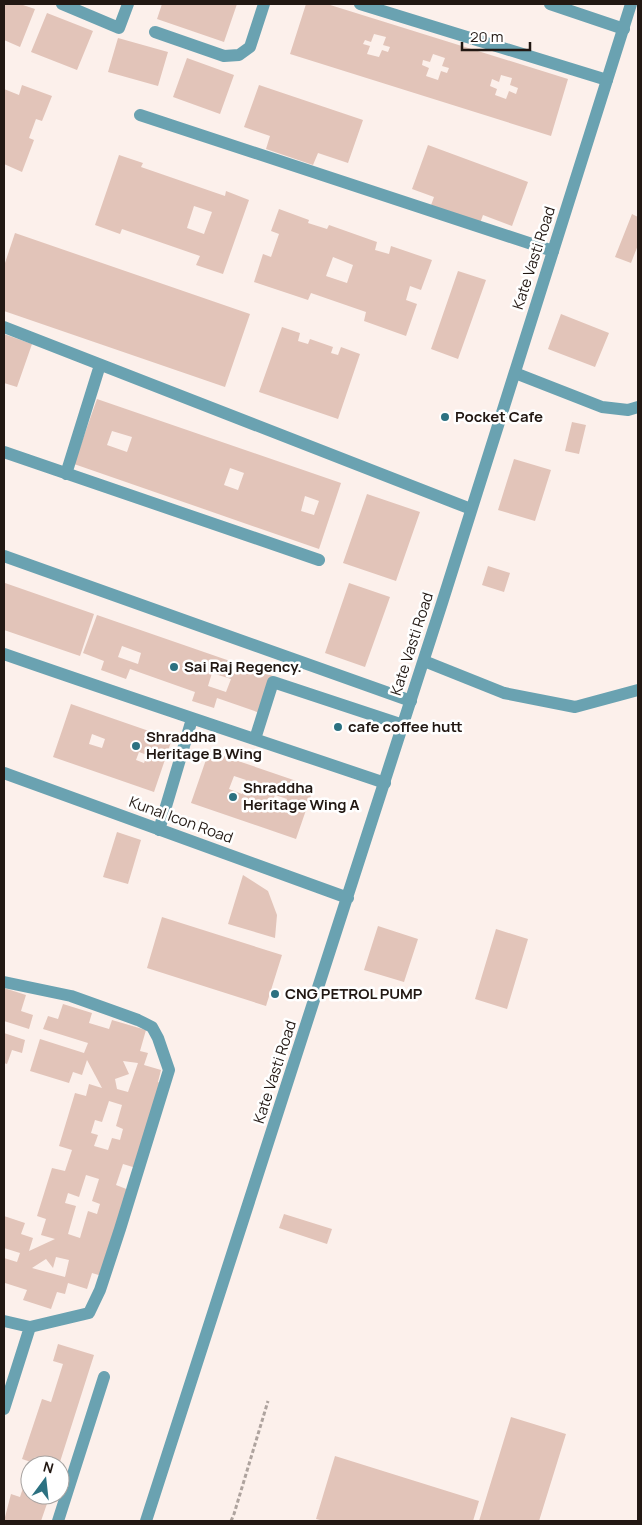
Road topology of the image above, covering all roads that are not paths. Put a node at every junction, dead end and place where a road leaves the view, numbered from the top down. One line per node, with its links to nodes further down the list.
1 (62, 4): 2 (street)
2 (128, 4)
3 (264, 4): 8 (street)
4 (360, 4): 9 (street)
5 (550, 4): 7 (street)
6 (632, 4): 7 (street, Kate Vasti Road)
7 (624, 29): 9 (street, Kate Vasti Road)
8 (155, 32)
9 (607, 80): 11 (street, Kate Vasti Road)
10 (140, 114): 11 (street)
11 (553, 251): 14 (street, Kate Vasti Road)
12 (4, 327): 13 (street)
13 (100, 365): 17 (street); 18 (street)
14 (515, 374): 15 (street); 18 (street, Kate Vasti Road)
15 (638, 407)
16 (4, 452): 17 (street)
17 (66, 474): 20 (street)
18 (471, 510): 22 (street, Kate Vasti Road)
19 (4, 556): 24 (street)
20 (319, 560)
21 (4, 654): 25 (street)
22 (424, 661): 23 (street); 24 (street, Kate Vasti Road)
23 (638, 690)
24 (411, 701): 26 (street, Kate Vasti Road)
25 (192, 719): 27 (street); 30 (street)
26 (403, 725): 27 (street); 29 (street, Kate Vasti Road)
27 (255, 739): 29 (street)
28 (4, 773): 30 (street, Kunal Icon Road)
29 (385, 783): 31 (street, Kate Vasti Road)
30 (159, 830): 31 (street, Kunal Icon Road)
31 (348, 898): 38 (street, Kate Vasti Road)
32 (4, 982): 34 (street)
33 (4, 1321): 34 (street)
34 (30, 1327): 36 (street)
35 (104, 1377): 37 (street)
36 (4, 1409)
37 (58, 1521)
38 (146, 1521)

